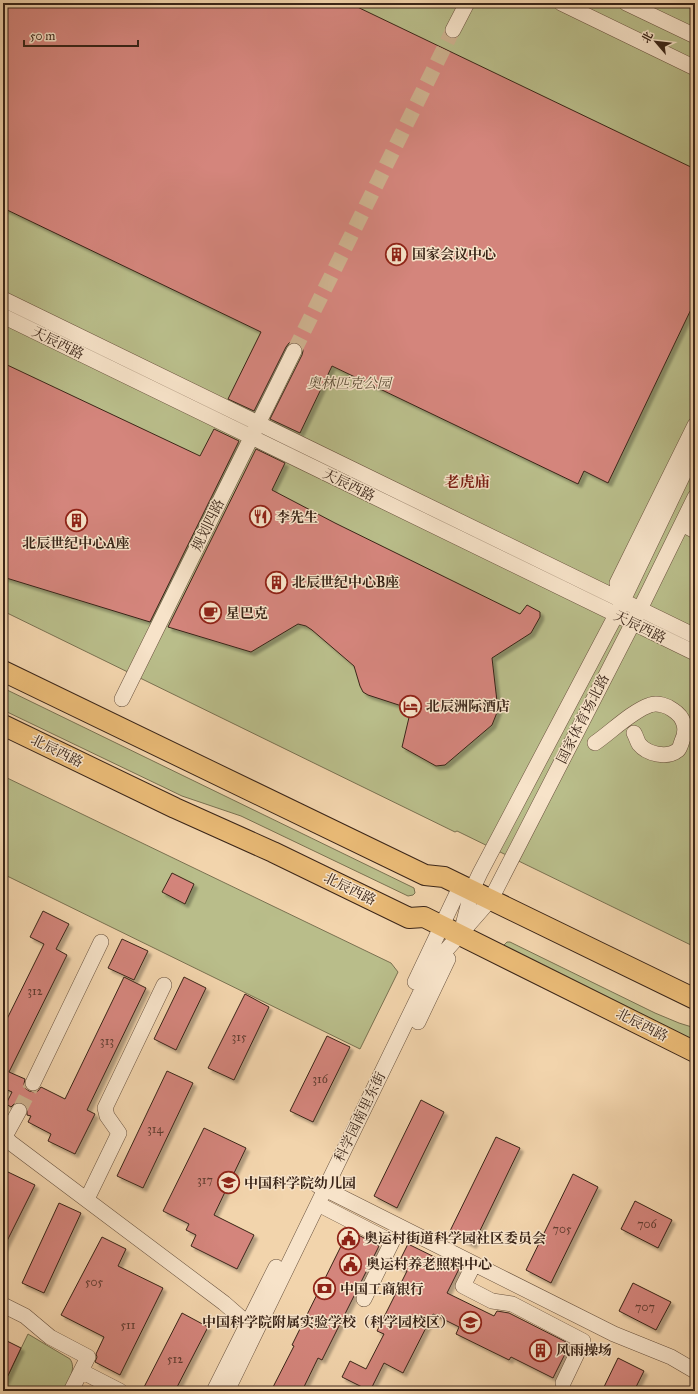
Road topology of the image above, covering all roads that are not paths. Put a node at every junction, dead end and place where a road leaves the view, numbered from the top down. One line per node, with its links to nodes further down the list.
1 (466, 3): 4 (street)
2 (561, 3): 6 (street)
3 (626, 3): 5 (street)
4 (453, 30)
5 (695, 36)
6 (695, 68)
7 (3, 299): 10 (street, 天辰西路)
8 (3, 316): 17 (street, 天辰西路)
9 (294, 351): 10 (street, 规划四路)
10 (258, 423): 15 (street, 天辰西路); 22 (street, 规划四路)
11 (695, 425): 15 (street)
12 (695, 450): 15 (street, 国家体育场北路)
13 (695, 497): 14 (street, 国家体育场北路)
14 (688, 527): 16 (street, 国家体育场北路)
15 (623, 600): 16 (street, 天辰西路); 17 (street, 国家体育场北路)
16 (640, 609): 18 (street, 国家体育场北路); 19 (street, 天辰西路)
17 (616, 614): 18 (street, 天辰西路); 26 (street, 国家体育场北路)
18 (633, 623): 20 (street, 天辰西路); 26 (street, 国家体育场北路)
19 (695, 636)
20 (695, 653)
21 (3, 671): 26 (main road)
22 (122, 699)
23 (3, 725): 27 (main road, 北辰西路)
24 (634, 733): 25 (street)
25 (595, 744)
26 (476, 892): 27 (street); 28 (street); 28 (street, 国家体育场北路); 31 (main road)
27 (441, 925): 28 (main road, 北辰西路); 36 (street)
28 (460, 934): 32 (main road, 北辰西路); 36 (street, 科学园南里东街)
29 (101, 942): 33 (street)
30 (164, 985): 37 (street)
31 (695, 999)
32 (695, 1052)
33 (33, 1083)
34 (20, 1111): 35 (street)
35 (4, 1137): 37 (street)
36 (325, 1189): 38 (street, 科学园南里东街); 39 (street); 42 (street)
37 (87, 1199): 42 (street)
38 (323, 1206): 40 (street); 42 (street, 科学园南里东街)
39 (474, 1264): 44 (street); 45 (street)
40 (364, 1299)
41 (3, 1305): 43 (street)
42 (256, 1331): 48 (street); 49 (street, 科学园南里东街); 50 (street)
43 (81, 1371): 46 (street); 47 (street)
44 (695, 1371)
45 (563, 1383)
46 (71, 1391)
47 (120, 1391)
48 (214, 1391)
49 (226, 1391)
50 (237, 1391)

